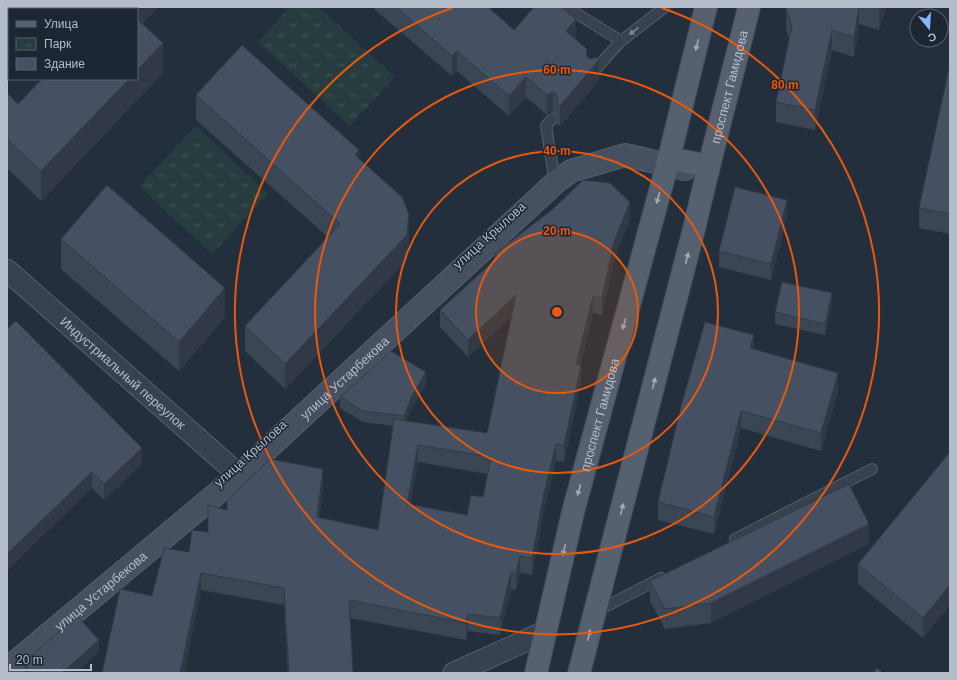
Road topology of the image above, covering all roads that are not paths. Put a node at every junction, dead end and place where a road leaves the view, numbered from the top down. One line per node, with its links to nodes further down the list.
1 (566, 7): 5 (lane)
2 (665, 7): 5 (lane, one-way to 5)
3 (706, 7): 8 (main road, проспект Гамидова, one-way to 8)
4 (749, 7): 9 (main road, проспект Гамидова)
5 (620, 41): 6 (lane)
6 (592, 74)
7 (552, 119): 10 (lane)
8 (668, 162): 9 (main road); 10 (main road, улица Крылова); 17 (main road, проспект Гамидова, one-way to 17)
9 (707, 170): 16 (main road, проспект Гамидова, one-way to 9)
10 (555, 179): 13 (main road, улица Крылова)
11 (7, 270): 13 (street, Индустриальный переулок)
12 (872, 469): 14 (lane)
13 (236, 473): 18 (main road, улица Крылова); 19 (main road, улица Устарбекова)
14 (723, 546)
15 (673, 572): 16 (lane)
16 (595, 612): 22 (main road, проспект Гамидова, one-way to 16)
17 (545, 632): 20 (street); 21 (main road, проспект Гамидова)
18 (7, 657)
19 (7, 669)
20 (454, 673)
21 (536, 673)
22 (579, 673)

